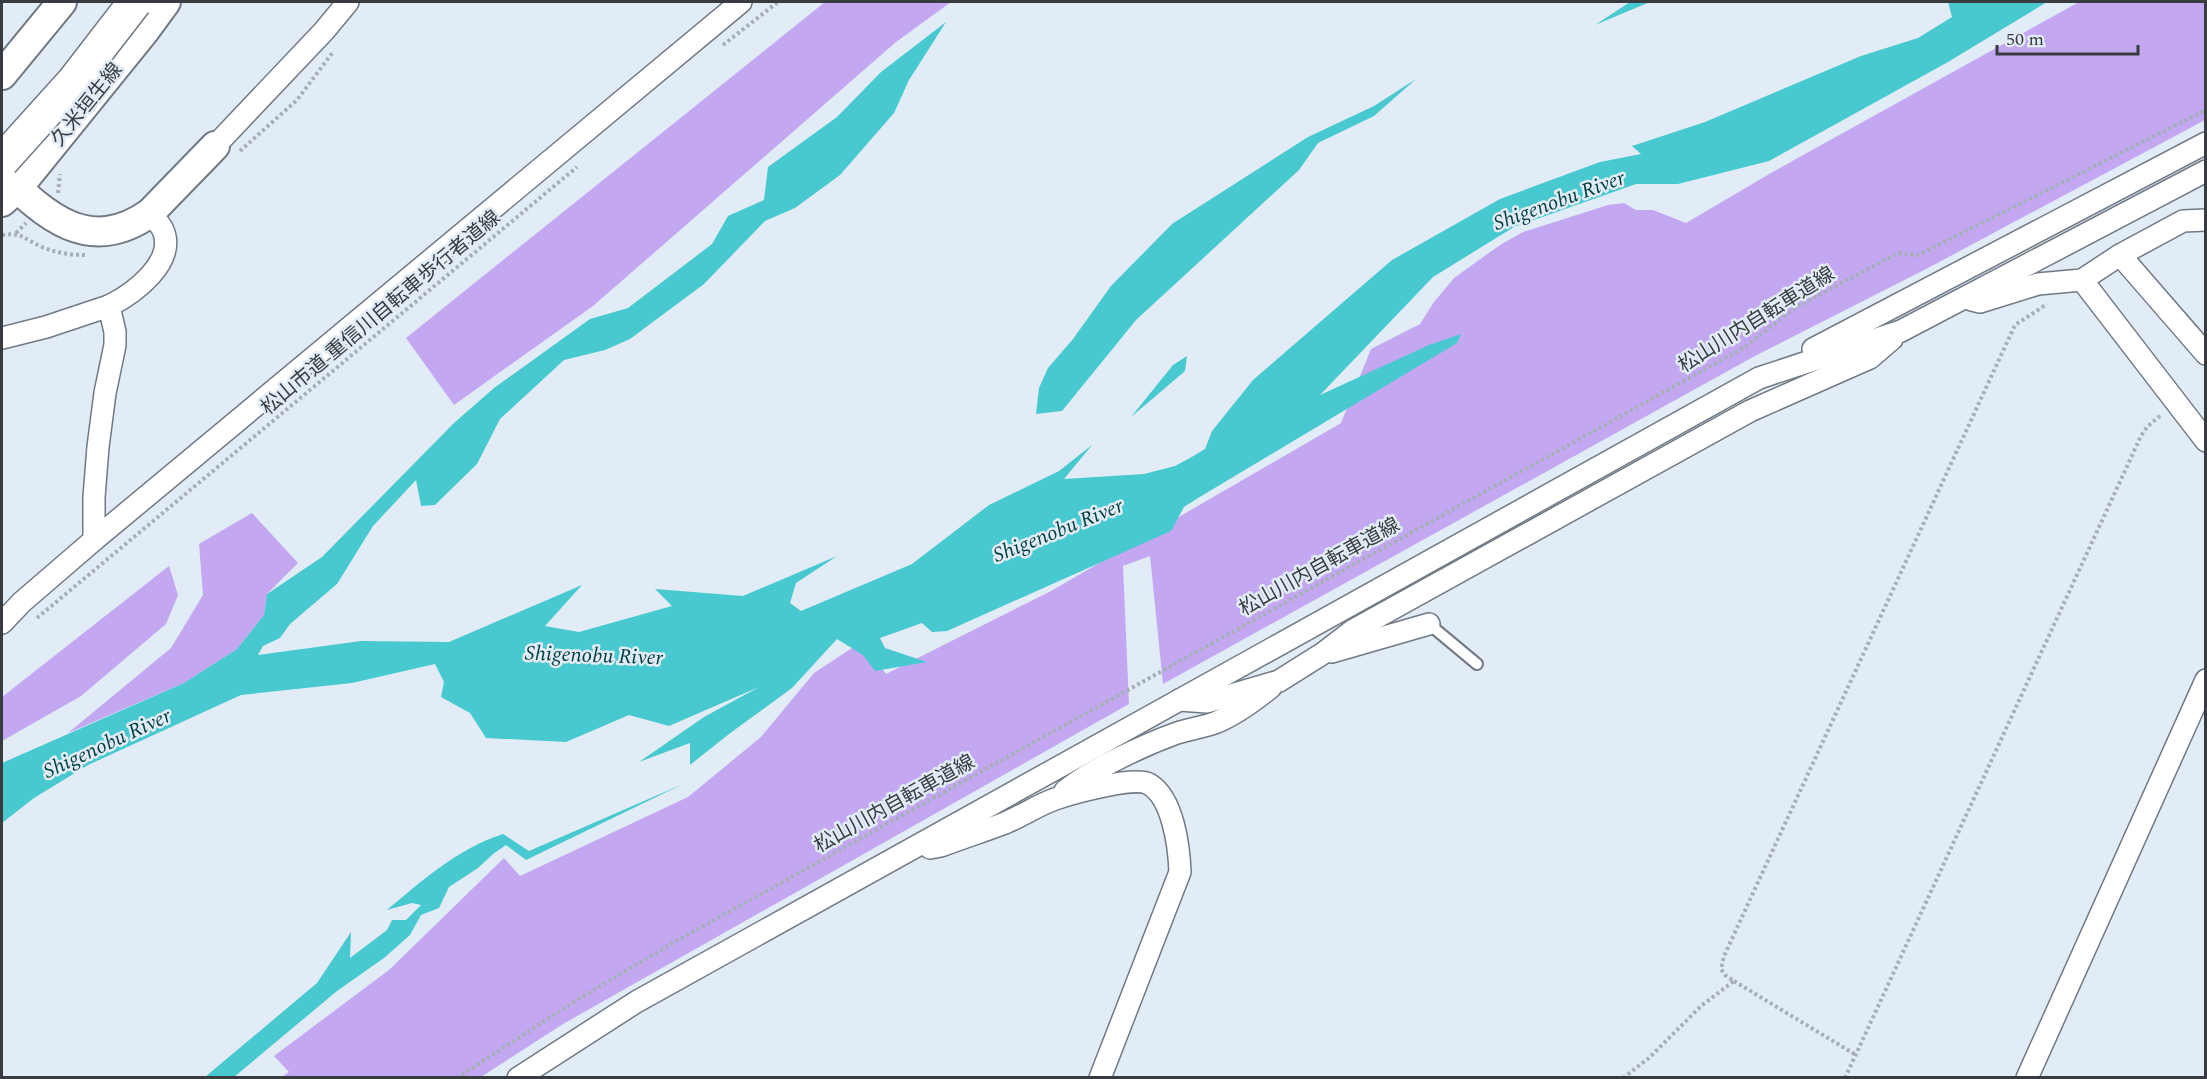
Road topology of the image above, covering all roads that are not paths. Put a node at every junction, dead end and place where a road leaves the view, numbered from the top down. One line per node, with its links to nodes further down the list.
1 (62, 2): 6 (main road)
2 (135, 2): 10 (highway, bridge)
3 (166, 2): 10 (main road, 久米垣生線)
4 (348, 2): 8 (street)
5 (741, 2): 22 (street)
6 (2, 75)
7 (2205, 143): 20 (street)
8 (215, 146): 11 (main road)
9 (2205, 171): 15 (street)
10 (5, 181): 11 (main road)
11 (150, 213): 16 (street)
12 (2205, 220): 13 (street)
13 (2120, 255): 14 (street); 19 (street)
14 (2082, 280): 15 (street); 21 (street)
15 (1962, 299): 17 (street)
16 (109, 306): 18 (street); 22 (street)
17 (1901, 331): 20 (street); 27 (street)
18 (2, 338)
19 (2205, 354)
20 (1759, 378): 31 (street)
21 (2205, 441)
22 (94, 540): 23 (street)
23 (22, 602): 24 (street); 25 (street)
24 (2, 613)
25 (2, 623)
26 (1429, 624): 27 (street); 28 (lane)
27 (1322, 654): 30 (street)
28 (1477, 664)
29 (2205, 680): 36 (street)
30 (1279, 681): 31 (street); 32 (street)
31 (1179, 700): 33 (street)
32 (1054, 799): 33 (street); 35 (street)
33 (906, 852): 34 (street)
34 (518, 1077)
35 (1101, 1077)
36 (2027, 1077)

